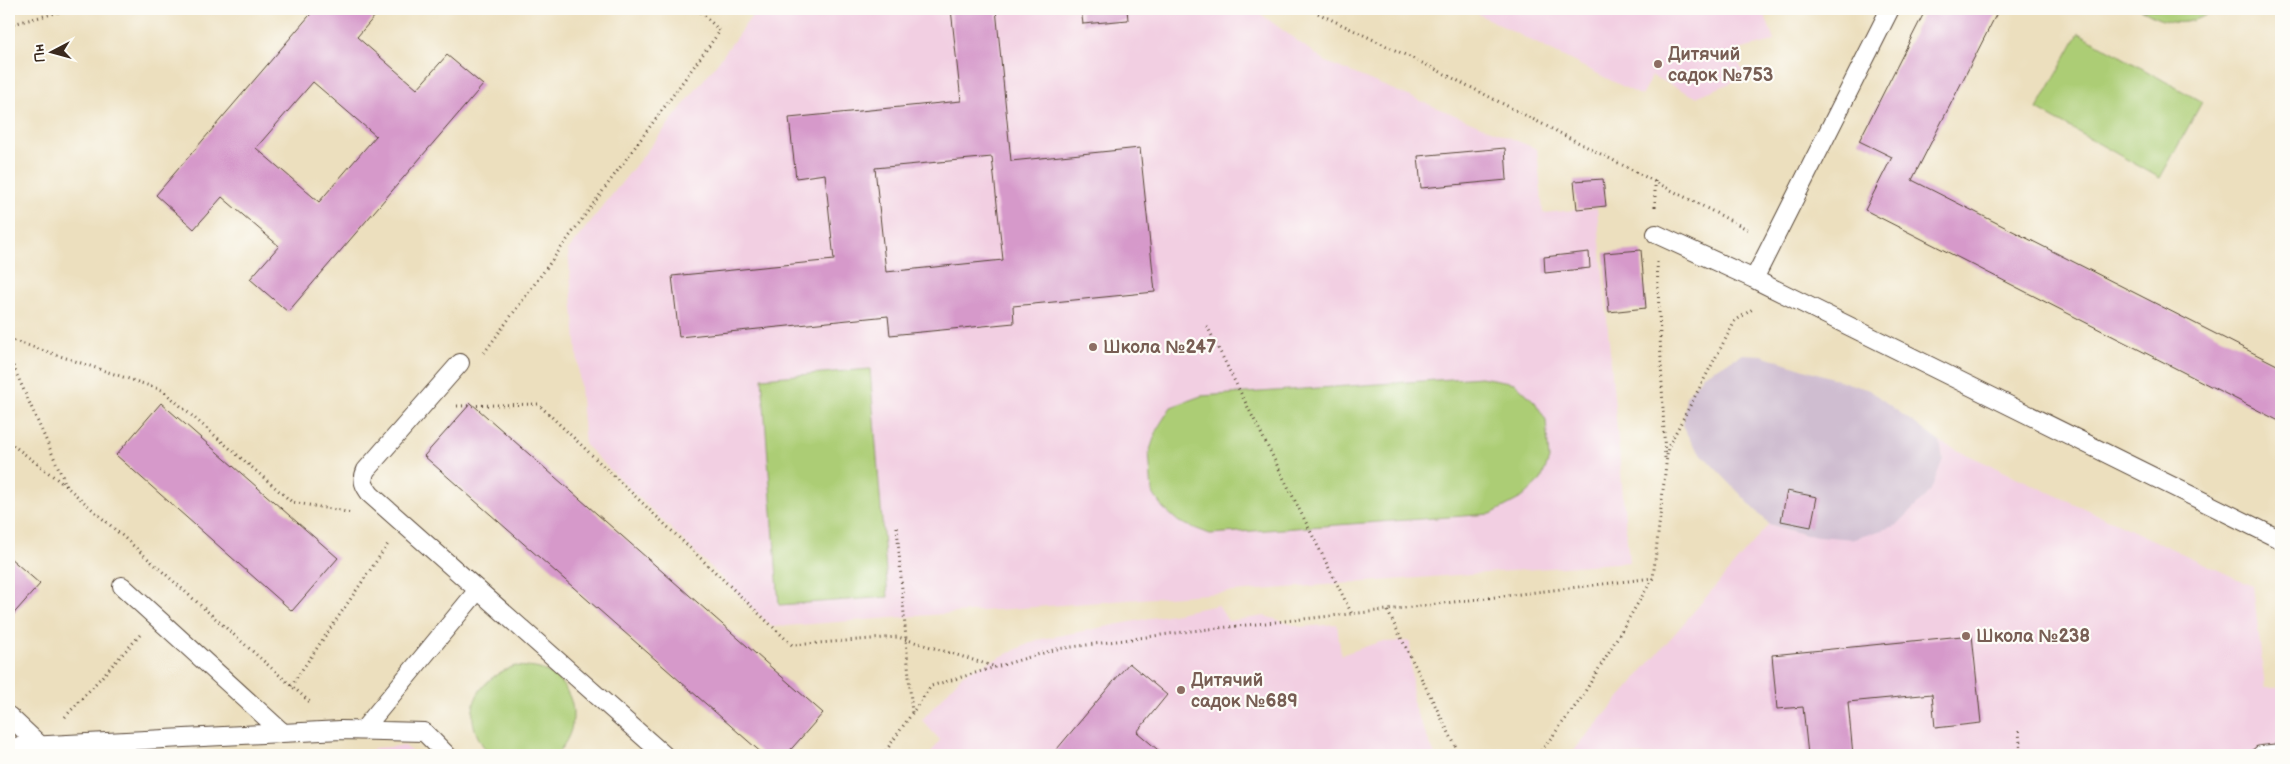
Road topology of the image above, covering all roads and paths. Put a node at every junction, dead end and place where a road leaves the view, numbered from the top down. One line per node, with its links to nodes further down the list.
1 (71, 9): 5 (path)
2 (698, 9): 14 (path)
3 (1309, 9): 6 (path)
4 (1890, 9): 8 (lane)
5 (9, 25)
6 (1655, 181): 7 (path); 8 (path)
7 (1656, 234): 9 (lane); 18 (path)
8 (1773, 242): 9 (lane)
9 (1754, 279): 23 (lane)
10 (1758, 305): 18 (path)
11 (1207, 326): 28 (path)
12 (9, 339): 20 (path)
13 (9, 357): 19 (path)
14 (480, 358)
15 (460, 362): 16 (lane)
16 (421, 407): 21 (lane); 30 (path)
17 (9, 442): 19 (path)
18 (1665, 471): 24 (path)
19 (67, 488): 31 (path)
20 (356, 514)
21 (402, 522): 26 (lane); 31 (path)
22 (897, 527): 32 (path)
23 (2281, 540)
24 (1653, 578): 27 (path); 46 (path)
25 (122, 586): 29 (lane)
26 (478, 590): 35 (lane); 40 (lane)
27 (1387, 610): 28 (path); 45 (path)
28 (1352, 614): 30 (path)
29 (156, 617): 37 (lane); 38 (path)
30 (996, 667): 32 (path)
31 (291, 686): 34 (path)
32 (912, 714): 44 (path)
33 (9, 716): 38 (lane)
34 (341, 730): 35 (lane); 37 (lane)
35 (363, 730): 42 (lane)
36 (2019, 732): 47 (path)
37 (282, 733): 38 (lane)
38 (40, 745): 39 (lane)
39 (9, 747)
40 (645, 749): 43 (lane)
41 (2281, 753): 48 (lane)
42 (447, 755)
43 (664, 755)
44 (883, 755)
45 (1460, 755)
46 (1538, 755)
47 (2021, 755)
48 (2261, 755)

